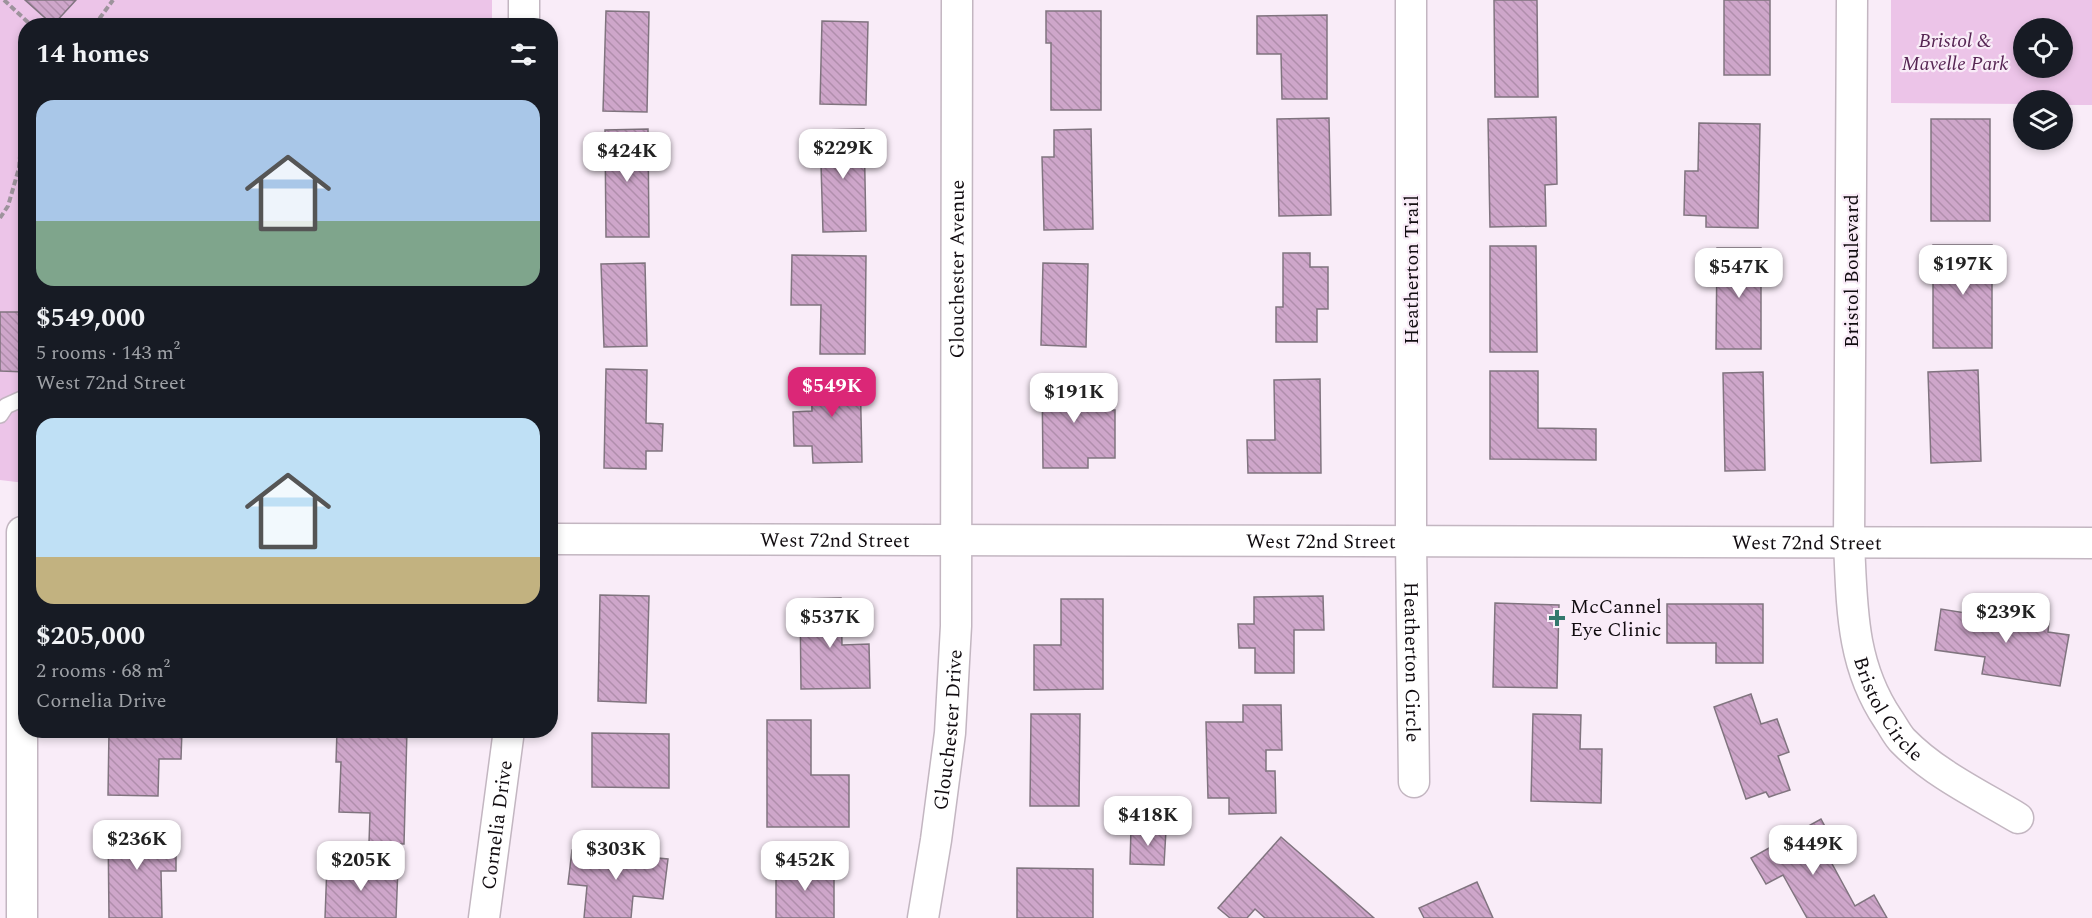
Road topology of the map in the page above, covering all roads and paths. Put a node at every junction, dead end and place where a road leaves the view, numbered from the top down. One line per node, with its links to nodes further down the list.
1 (4, 0): 7 (path)
2 (113, 0): 8 (path)
3 (524, 0): 9 (street)
4 (957, 0): 16 (street, Glouchester Avenue)
5 (1411, 0): 17 (street, Heatherton Trail)
6 (1852, 0): 18 (street, Bristol Boulevard)
7 (23, 18)
8 (100, 18)
9 (524, 18)
10 (18, 171): 11 (path)
11 (0, 218)
12 (18, 401): 13 (lane)
13 (0, 415)
14 (16, 531): 20 (street)
15 (558, 539): 16 (street, West 72nd Street)
16 (956, 539): 17 (street, West 72nd Street); 27 (street, Glouchester Drive)
17 (1411, 540): 18 (street, West 72nd Street); 23 (street, Heatherton Circle)
18 (1849, 542): 19 (street, West 72nd Street); 24 (street, Bristol Circle)
19 (2092, 543)
20 (18, 660)
21 (19, 738): 25 (street)
22 (508, 738): 26 (street, Cornelia Drive)
23 (1414, 782)
24 (2018, 818)
25 (22, 918)
26 (484, 918)
27 (923, 918)

